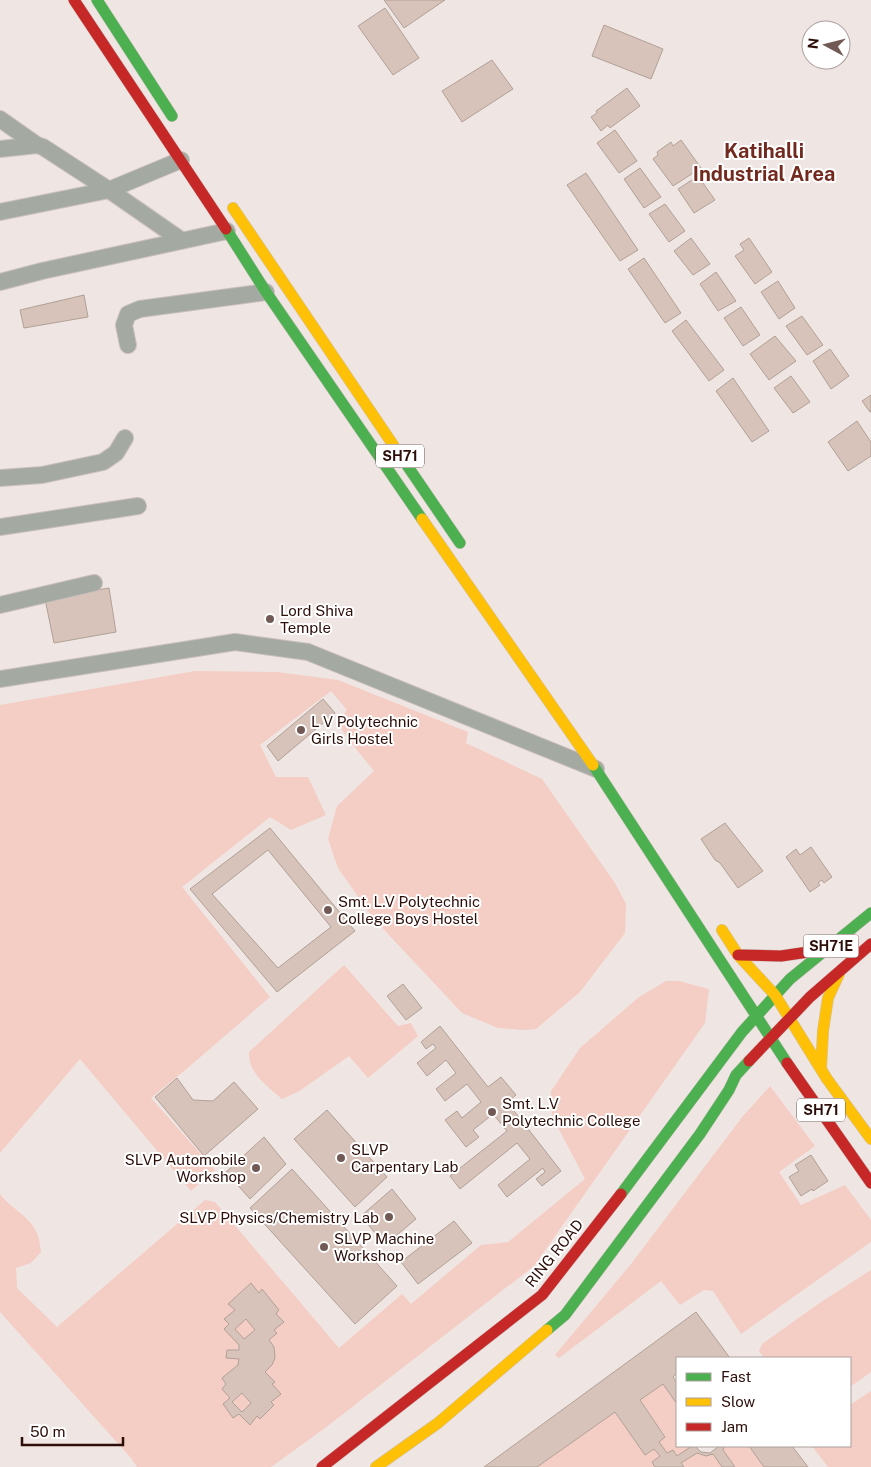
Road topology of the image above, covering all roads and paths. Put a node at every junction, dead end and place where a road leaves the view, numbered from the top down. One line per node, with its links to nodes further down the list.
1 (74, 0): 4 (main road, SH71)
2 (98, 1): 3 (main road)
3 (139, 66): 4 (main road); 6 (main road)
4 (125, 76): 9 (main road, SH71)
5 (0, 119): 7 (street)
6 (176, 122)
7 (37, 145): 8 (street); 10 (street)
8 (0, 149)
9 (181, 160): 10 (street); 13 (main road, SH71)
10 (109, 190): 12 (street); 14 (street)
11 (229, 202): 18 (main road, SH71)
12 (0, 212)
13 (228, 231): 14 (street); 16 (main road, SH71)
14 (181, 240): 15 (street)
15 (0, 282)
16 (266, 292): 17 (street); 19 (main road, SH71)
17 (128, 345)
18 (358, 393): 19 (main road); 24 (main road, SH71)
19 (343, 405): 28 (main road, SH71)
20 (125, 438): 21 (street)
21 (0, 478)
22 (138, 506): 23 (street)
23 (0, 528)
24 (469, 556)
25 (94, 583): 26 (street)
26 (0, 604)
27 (0, 678): 28 (street)
28 (599, 767): 35 (main road, SH71)
29 (871, 913): 32 (main road, SH71E)
30 (718, 924): 33 (main road, SH71)
31 (871, 944): 34 (main road, SH71E)
32 (827, 949): 33 (main road); 36 (main road, SH71E)
33 (738, 955): 36 (main road, SH71)
34 (841, 970): 39 (main road, SH71E); 42 (main road)
35 (731, 974): 37 (main road); 38 (main road, SH71)
36 (775, 995): 38 (main road, SH71E); 39 (main road, SH71)
37 (734, 1008)
38 (757, 1015): 41 (main road, SH71); 44 (main road, RING ROAD)
39 (789, 1019): 41 (main road, SH71E); 42 (main road, SH71)
40 (730, 1026): 44 (main road)
41 (770, 1037): 46 (main road, SH71); 47 (main road)
42 (821, 1069): 48 (main road, SH71)
43 (774, 1070): 46 (main road)
44 (712, 1072): 50 (main road, RING ROAD)
45 (750, 1074): 47 (main road)
46 (804, 1085): 49 (main road, SH71)
47 (729, 1090): 51 (main road)
48 (871, 1139)
49 (870, 1179)
50 (322, 1467)
51 (376, 1467)

